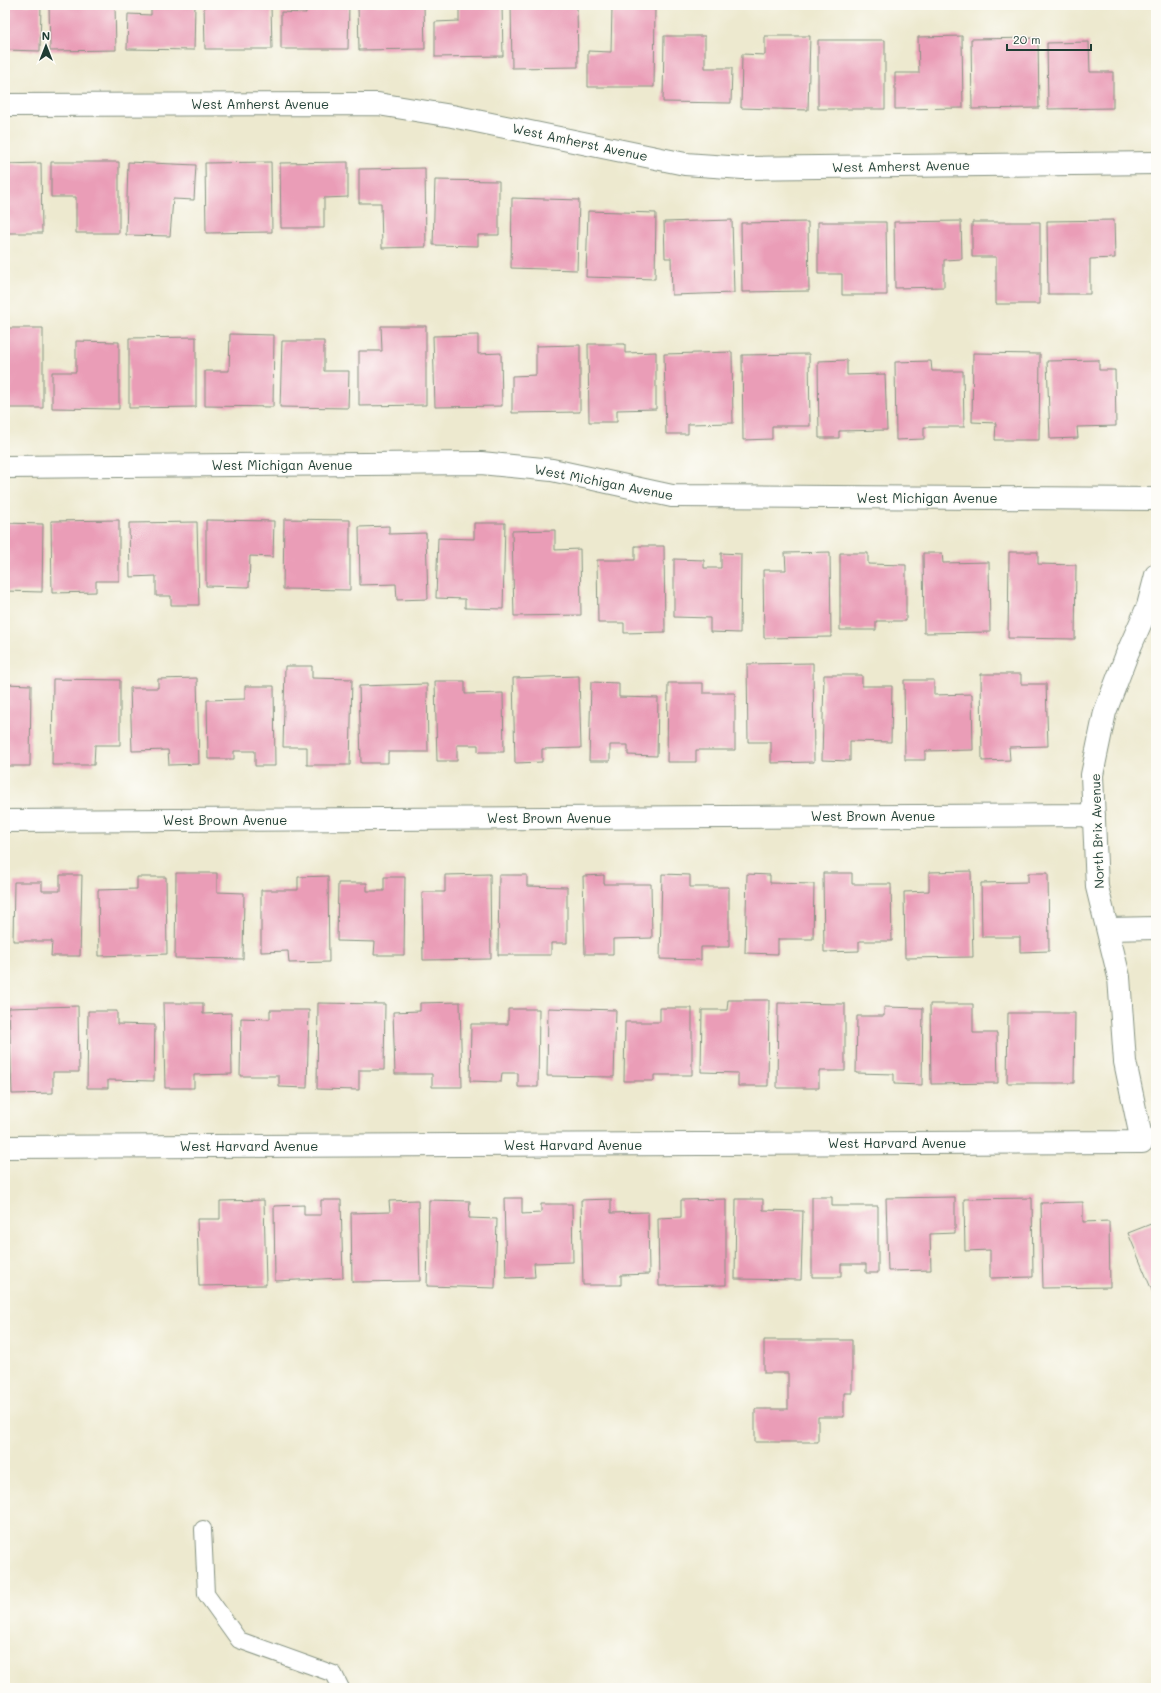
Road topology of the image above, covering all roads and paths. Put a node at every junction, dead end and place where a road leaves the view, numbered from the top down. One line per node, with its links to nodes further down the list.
1 (5, 105): 2 (street, West Amherst Avenue)
2 (1156, 163)
3 (5, 467): 4 (street, West Michigan Avenue)
4 (1156, 500)
5 (1156, 575): 6 (street, North Brix Avenue)
6 (1094, 815): 7 (street, West Brown Avenue); 9 (street, North Brix Avenue)
7 (5, 822)
8 (1156, 928): 9 (street)
9 (1108, 929): 10 (street, North Brix Avenue)
10 (1142, 1142): 11 (street, West Harvard Avenue)
11 (5, 1148)
12 (204, 1529): 13 (lane)
13 (341, 1688)

